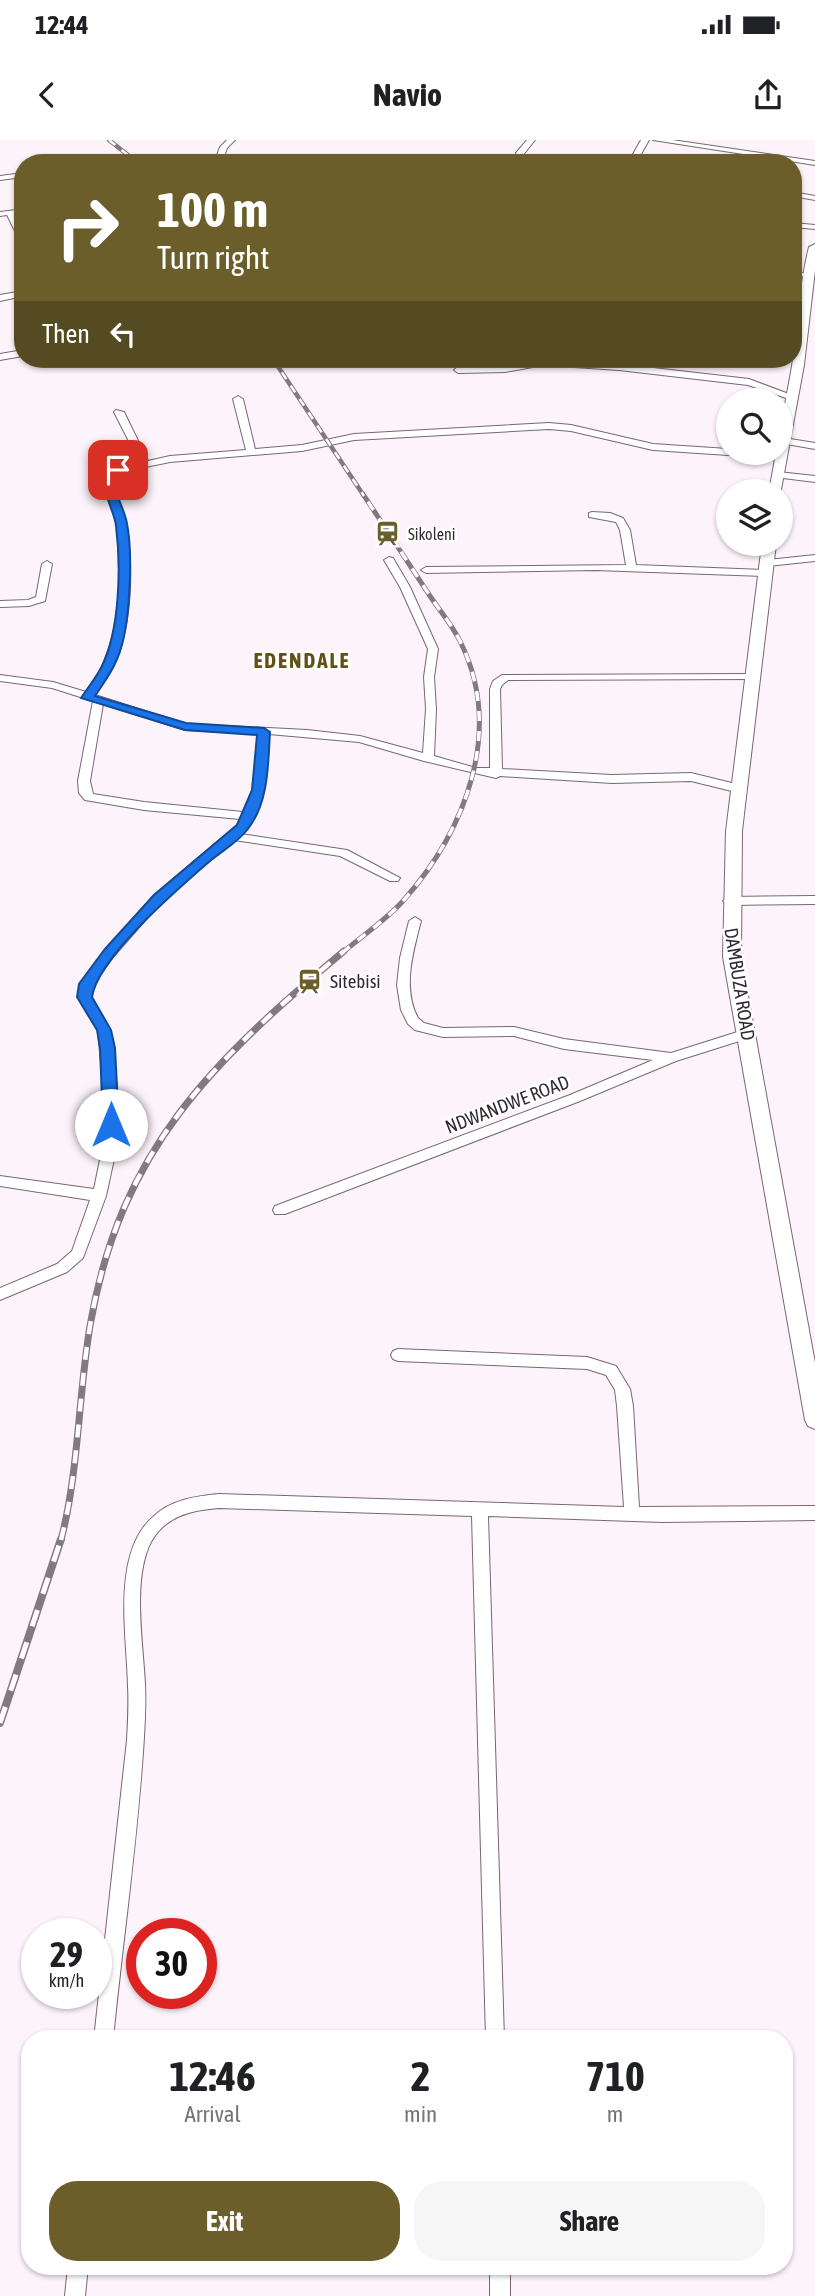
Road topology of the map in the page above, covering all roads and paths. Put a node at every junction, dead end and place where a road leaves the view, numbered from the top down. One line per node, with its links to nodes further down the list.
1 (531, 140): 3 (street)
2 (657, 140): 4 (street)
3 (520, 153)
4 (753, 154)
5 (14, 212): 6 (street)
6 (10, 213): 7 (street); 8 (street)
7 (0, 214)
8 (14, 221)
9 (815, 247): 10 (street)
10 (811, 273): 11 (street)
11 (802, 337)
12 (510, 368): 15 (street)
13 (626, 368): 16 (street)
14 (797, 368): 17 (street)
15 (458, 370)
16 (766, 388)
17 (793, 392)
18 (238, 399): 23 (street)
19 (120, 412): 24 (street)
20 (815, 446): 21 (street)
21 (793, 448)
22 (716, 451): 23 (street)
23 (251, 453): 24 (street)
24 (145, 464): 40 (street)
25 (780, 465): 26 (street)
26 (778, 475): 27 (street); 28 (street)
27 (778, 479)
28 (815, 479)
29 (592, 515): 34 (street)
30 (768, 556): 35 (street, DAMBUZA ROAD)
31 (815, 558): 35 (street)
32 (389, 560): 42 (street)
33 (47, 564): 37 (street)
34 (631, 568): 35 (street); 36 (street)
35 (766, 568): 38 (street, DAMBUZA ROAD)
36 (426, 570)
37 (0, 604)
38 (752, 677): 43 (street); 44 (street, DAMBUZA ROAD)
39 (0, 678): 40 (street)
40 (93, 699): 41 (street); 45 (street)
41 (264, 732): 42 (street); 45 (street)
42 (428, 759): 43 (street)
43 (496, 774): 44 (street)
44 (740, 789): 49 (street, DAMBUZA ROAD)
45 (249, 816): 46 (street)
46 (233, 836): 47 (street); 54 (street)
47 (394, 878)
48 (815, 900): 49 (street)
49 (729, 901): 51 (street, DAMBUZA ROAD)
50 (415, 921): 52 (street)
51 (747, 1034): 52 (street, NDWANDWE ROAD); 58 (street, DAMBUZA ROAD)
52 (671, 1058): 55 (street, NDWANDWE ROAD)
53 (0, 1181): 54 (street)
54 (99, 1196): 56 (street)
55 (280, 1210)
56 (0, 1294)
57 (398, 1355): 61 (street)
58 (815, 1420)
59 (480, 1508): 61 (street); 62 (street); 63 (street)
60 (815, 1513): 61 (street)
61 (632, 1514)
62 (104, 2030)
63 (495, 2030)
64 (77, 2275): 66 (street)
65 (500, 2275): 67 (street)
66 (75, 2296)
67 (500, 2296)

